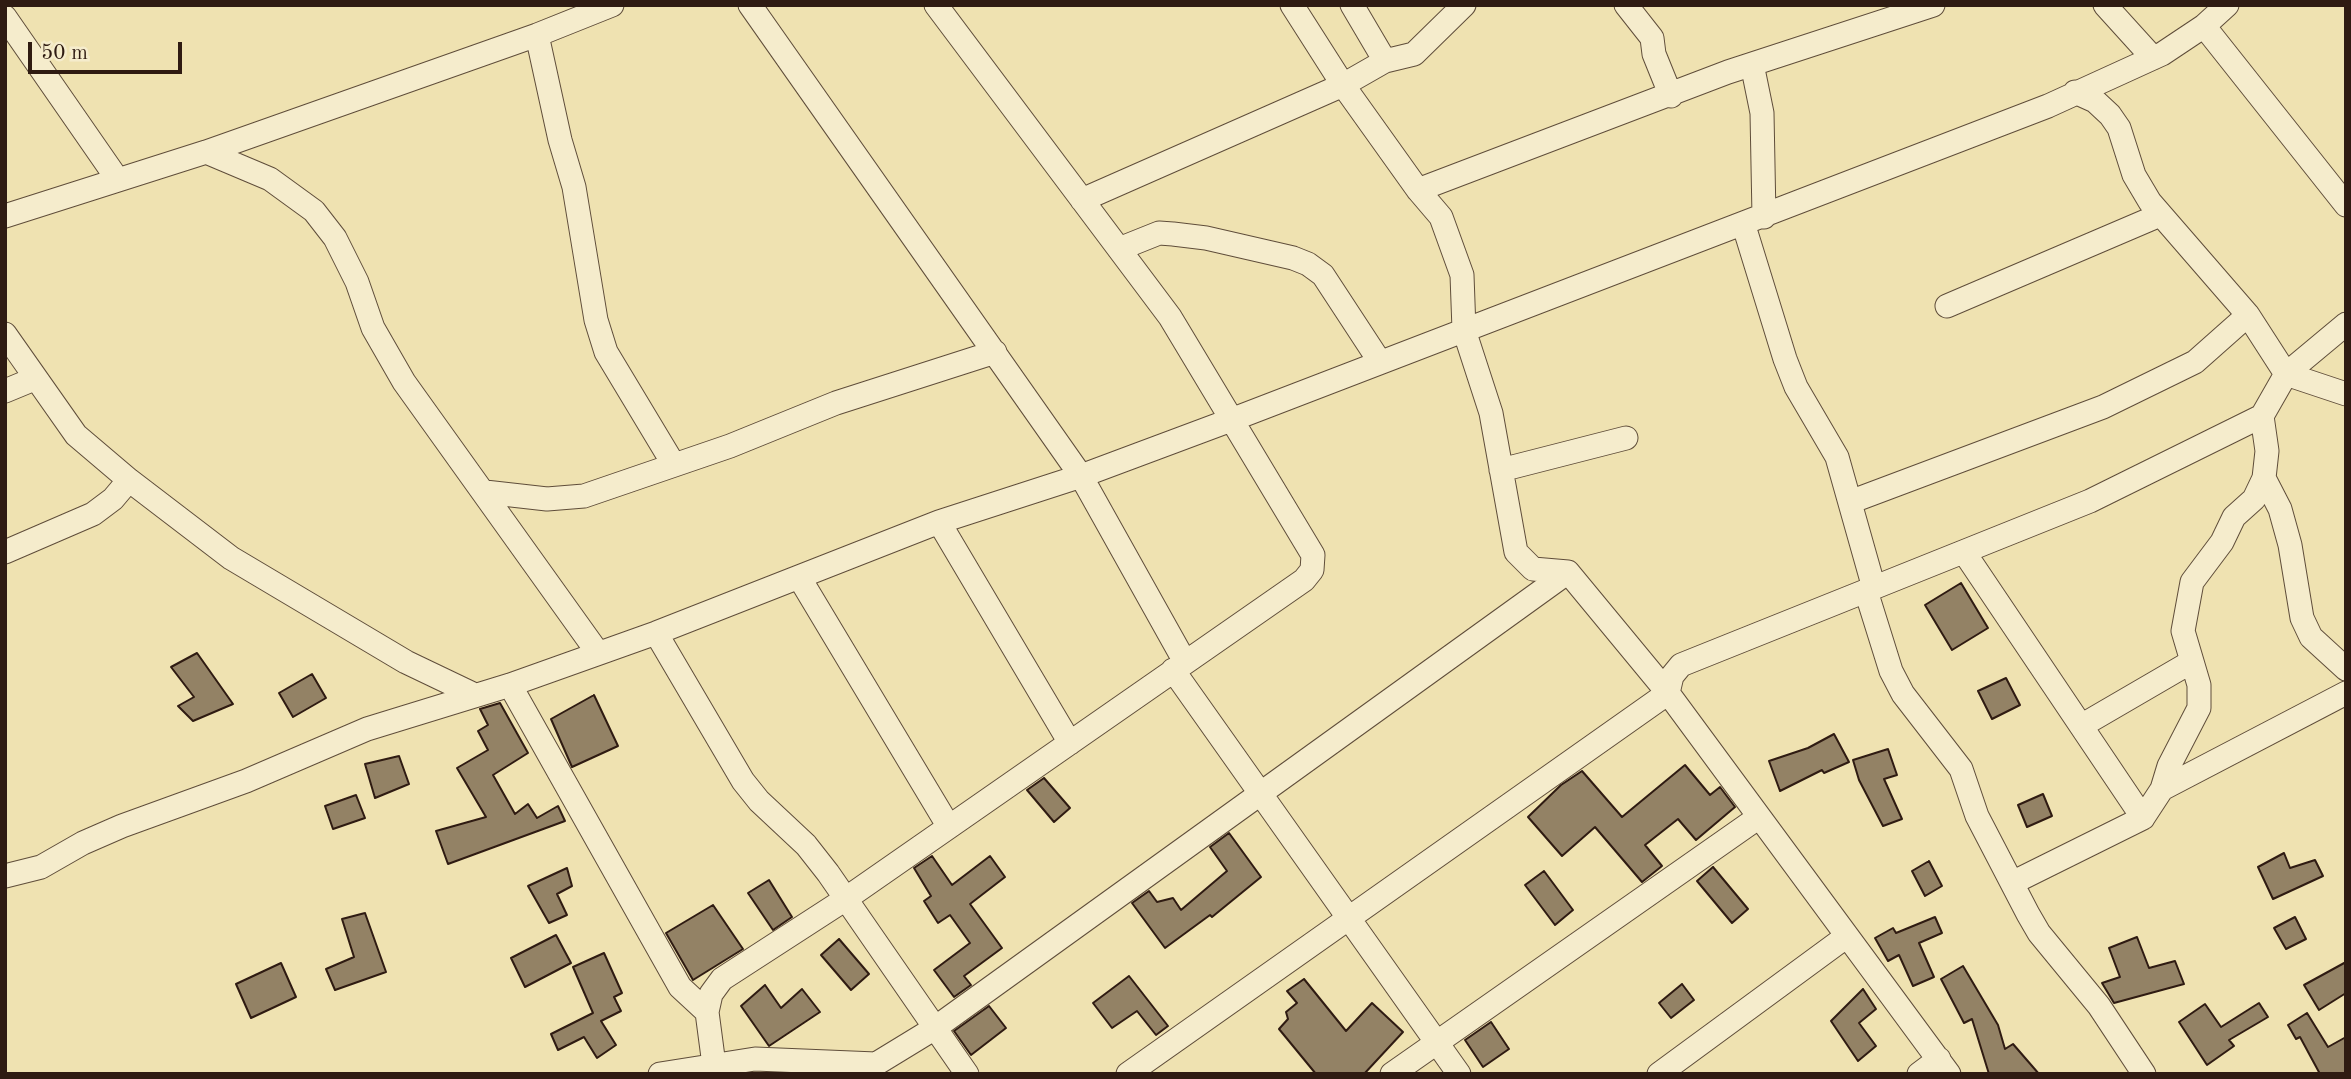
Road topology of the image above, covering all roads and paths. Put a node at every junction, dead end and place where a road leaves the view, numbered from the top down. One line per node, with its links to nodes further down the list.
1 (612, 5): 14 (street)
2 (750, 5): 36 (street)
3 (936, 5): 25 (street)
4 (1352, 5): 16 (street)
5 (1464, 5): 16 (street)
6 (1626, 5): 20 (street)
7 (1933, 5): 11 (street)
8 (2105, 5): 15 (street)
9 (2227, 5): 13 (street)
10 (1303, 9): 18 (street)
11 (1877, 15): 17 (street)
12 (5, 17): 22 (street)
13 (2204, 26): 15 (street); 23 (street)
14 (537, 35): 21 (street); 45 (street)
15 (2153, 58): 19 (street)
16 (1385, 61): 18 (street)
17 (1752, 64): 20 (street); 29 (street)
18 (1343, 85): 24 (street); 25 (street)
19 (2075, 92): 27 (street); 29 (street)
20 (1671, 96): 24 (street)
21 (206, 152): 22 (street); 50 (street)
22 (118, 180): 28 (street)
23 (2339, 182): 26 (street)
24 (1418, 190): 34 (street)
25 (1082, 200): 30 (street)
26 (2346, 205)
27 (2161, 215): 31 (street); 32 (street)
28 (5, 216)
29 (1754, 221): 34 (street); 51 (street)
30 (1119, 249): 37 (street); 43 (street)
31 (1947, 306)
32 (2248, 315): 38 (street); 51 (street)
33 (2346, 324): 38 (street)
34 (1464, 330): 37 (street); 46 (street)
35 (5, 334): 39 (street)
36 (995, 352): 45 (street); 47 (street)
37 (1380, 362): 43 (street)
38 (2286, 374): 41 (street); 42 (street)
39 (34, 379): 40 (street); 49 (street)
40 (5, 391)
41 (2346, 394)
42 (2262, 416): 48 (street); 54 (street)
43 (1231, 420): 47 (street); 61 (street)
44 (1626, 438): 46 (street)
45 (674, 465): 50 (street)
46 (1501, 470): 55 (street)
47 (1081, 476): 52 (street); 61 (street)
48 (2264, 478): 60 (street); 62 (street)
49 (129, 480): 53 (street); 66 (street)
50 (485, 492): 59 (street)
51 (1850, 502): 57 (street)
52 (939, 522): 56 (street); 68 (street)
53 (5, 552)
54 (1964, 552): 57 (street); 67 (street)
55 (1567, 572): 64 (street); 70 (street)
56 (799, 577): 58 (street); 73 (street)
57 (1870, 590): 64 (street); 75 (street)
58 (656, 633): 59 (street); 76 (street)
59 (598, 653): 63 (street)
60 (2191, 662): 67 (street); 69 (street)
61 (1179, 666): 68 (street); 70 (street)
62 (2346, 669)
63 (510, 685): 66 (street); 79 (street)
64 (1668, 693): 71 (street); 77 (street)
65 (2346, 693): 69 (street)
66 (475, 695): 74 (street)
67 (2081, 726): 72 (street)
68 (1070, 743): 73 (street)
69 (2162, 789): 72 (street)
70 (1261, 795): 77 (street); 80 (street)
71 (1759, 817): 78 (street); 81 (street)
72 (2143, 818): 75 (street)
73 (949, 827): 76 (street)
74 (5, 876)
75 (2012, 883): 92 (street)
76 (844, 900): 79 (street); 80 (street)
77 (1348, 919): 81 (street); 87 (street)
78 (1847, 936): 83 (street); 90 (street)
79 (707, 1012): 82 (street)
80 (935, 1028): 84 (street); 86 (street)
81 (1437, 1042): 88 (street); 89 (street)
82 (713, 1065): 84 (street); 85 (street)
83 (1944, 1067): 91 (street)
84 (870, 1069)
85 (660, 1074)
86 (967, 1074)
87 (1128, 1074)
88 (1392, 1074)
89 (1460, 1074)
90 (1659, 1074)
91 (1919, 1074)
92 (2144, 1074)

